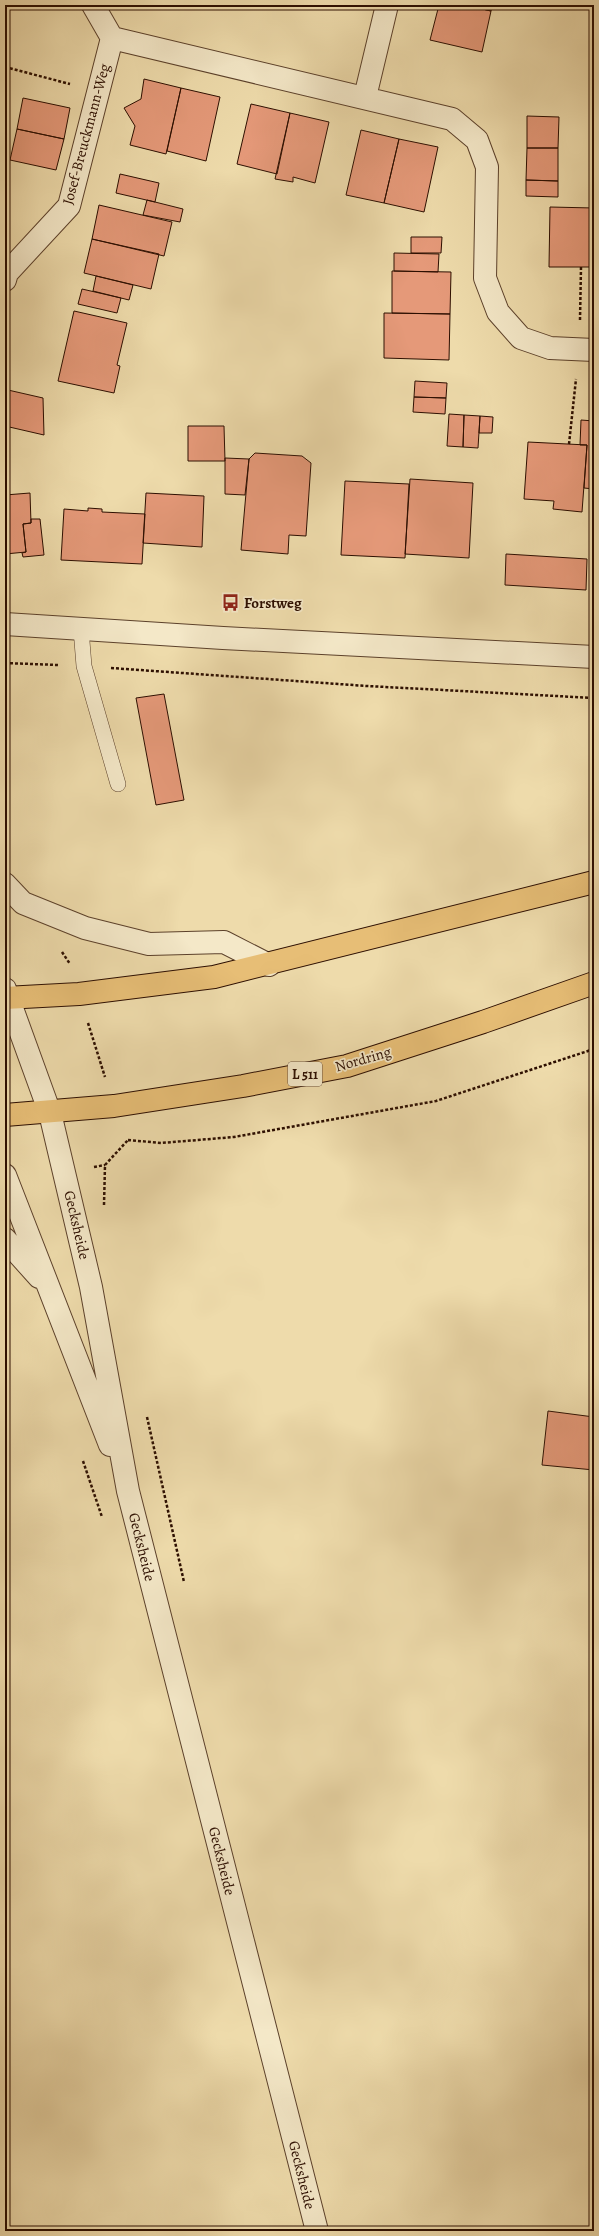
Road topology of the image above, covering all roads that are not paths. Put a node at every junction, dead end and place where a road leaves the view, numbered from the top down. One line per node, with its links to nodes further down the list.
1 (94, 5): 3 (street)
2 (387, 5): 4 (street)
3 (112, 38): 4 (street); 5 (street, Josef-Breuckmann-Weg)
4 (365, 97): 6 (street)
5 (5, 280)
6 (594, 350)
7 (5, 624): 8 (street)
8 (81, 629): 9 (street); 10 (lane)
9 (594, 657)
10 (118, 784)
11 (594, 882): 13 (main road)
12 (5, 884): 13 (street)
13 (269, 965): 15 (main road)
14 (594, 983): 16 (main road, Nordring / L 511)
15 (6, 995): 16 (street, Gecksheide)
16 (50, 1113): 17 (main road, Nordring / L 511); 21 (street, Gecksheide)
17 (5, 1116)
18 (5, 1175): 20 (street, Gecksheide)
19 (5, 1239): 20 (street)
20 (47, 1285): 21 (street, Gecksheide)
21 (128, 1491): 22 (street, Gecksheide)
22 (317, 2231)

